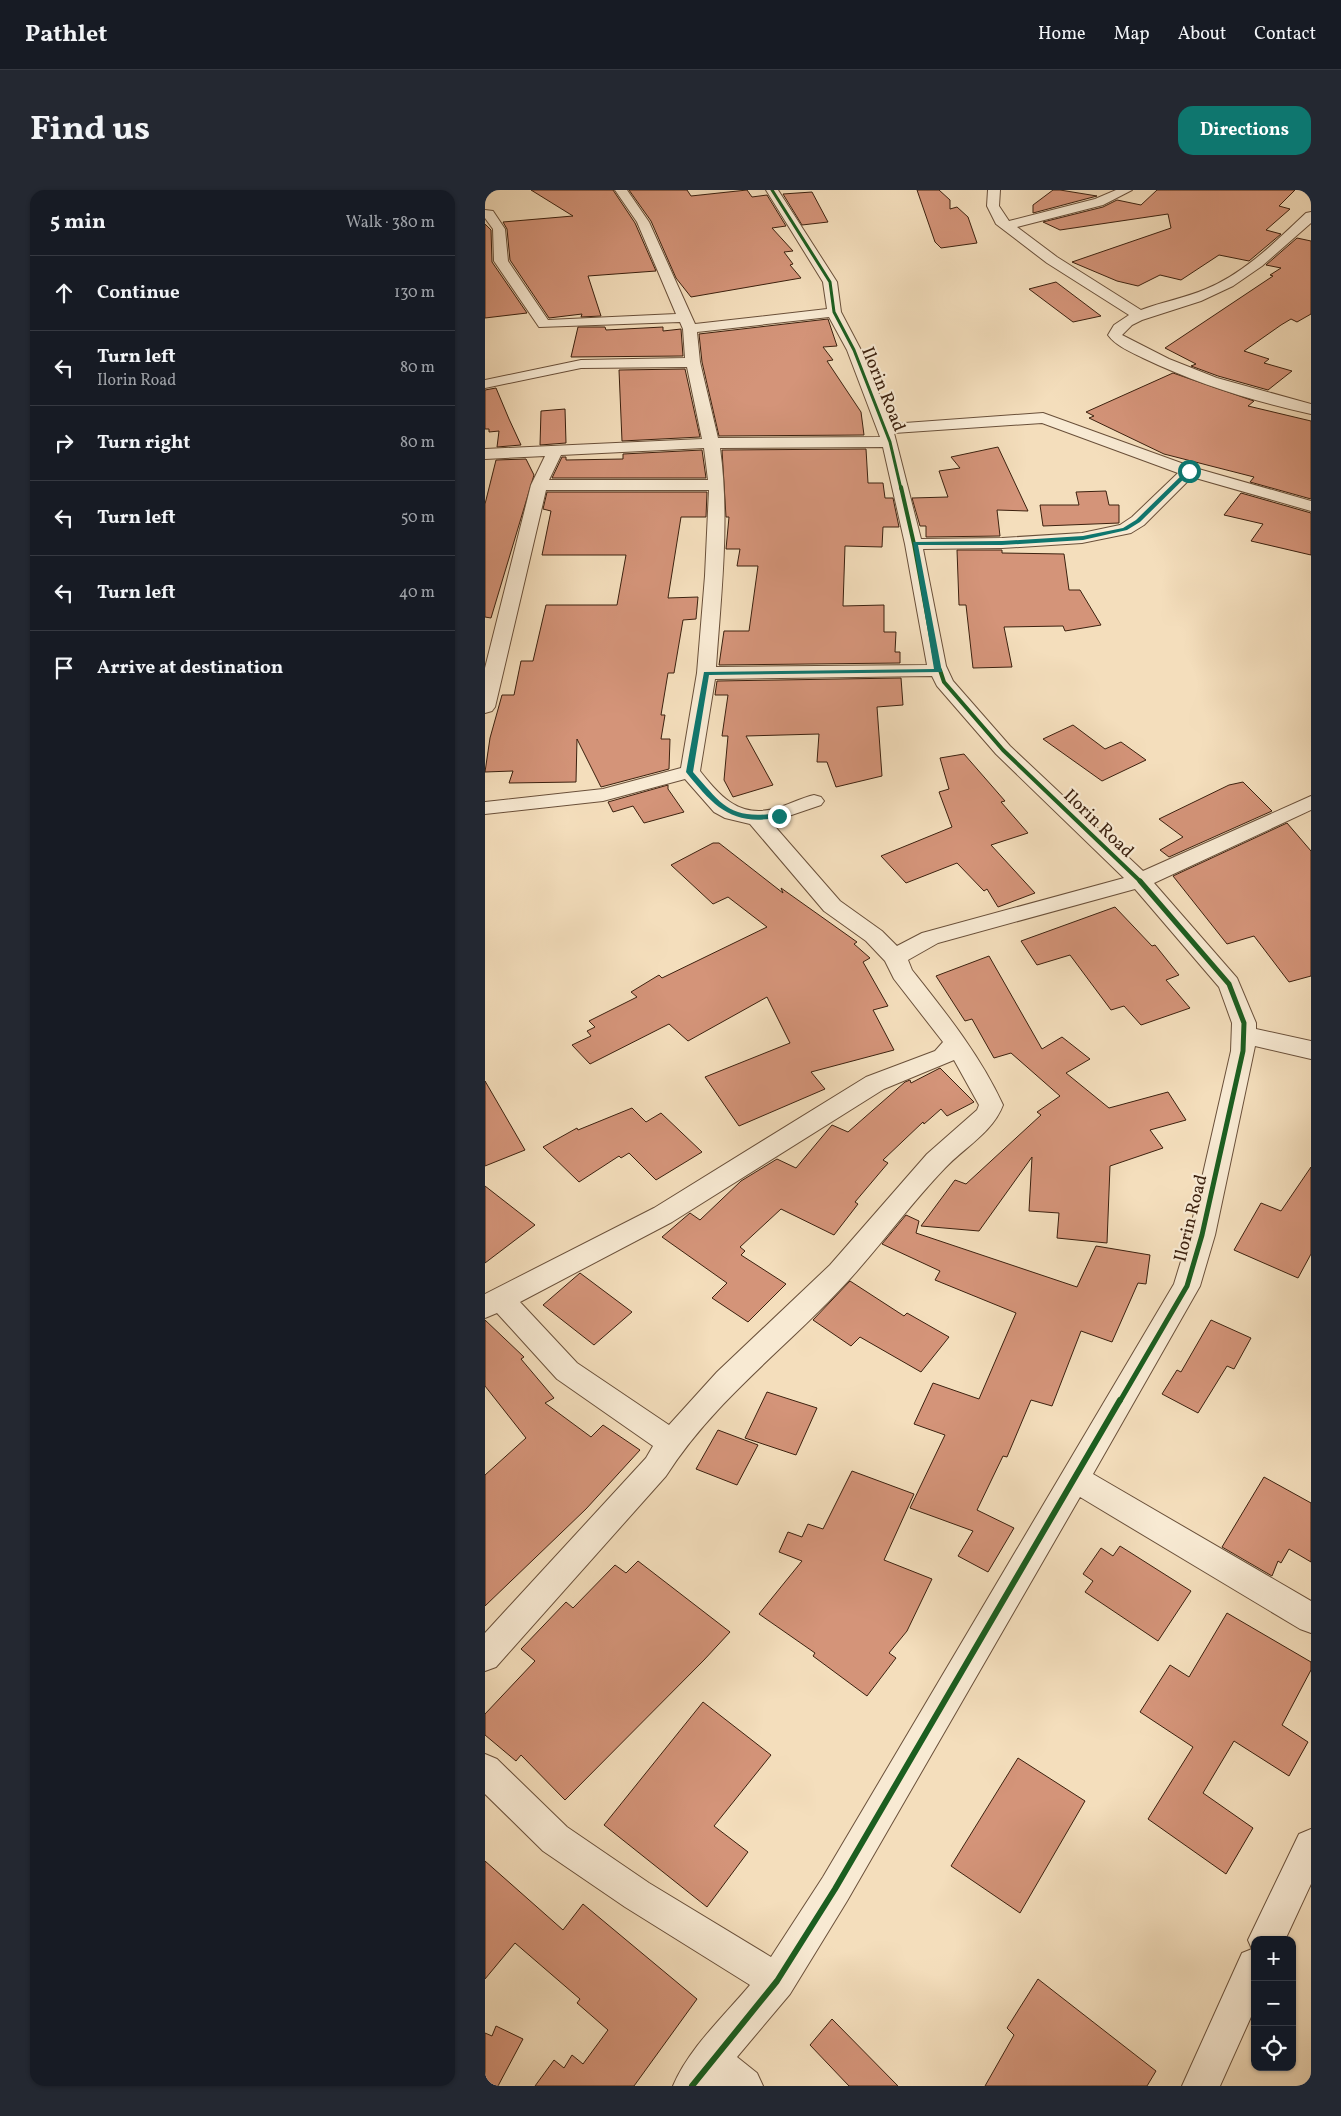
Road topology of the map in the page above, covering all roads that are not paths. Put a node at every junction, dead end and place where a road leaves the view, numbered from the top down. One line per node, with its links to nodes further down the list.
1 (621, 190): 10 (street)
2 (772, 190): 8 (street, Ilorin Road)
3 (995, 190): 7 (street)
4 (1126, 190): 7 (street)
5 (485, 214): 10 (street)
6 (1311, 216): 9 (street)
7 (1009, 225): 9 (street)
8 (834, 312): 10 (street); 14 (street, Ilorin Road)
9 (1140, 316): 13 (street)
10 (687, 324): 11 (street)
11 (693, 362): 12 (street); 15 (street)
12 (485, 384)
13 (1311, 409)
14 (888, 436): 15 (street); 18 (street); 22 (street, Ilorin Road)
15 (711, 443): 16 (street); 20 (street)
16 (554, 450): 17 (street); 19 (street)
17 (485, 454)
18 (1189, 471): 21 (street); 22 (street)
19 (539, 485): 20 (street); 25 (street)
20 (717, 485): 24 (street)
21 (1311, 506)
22 (915, 544): 23 (street, Ilorin Road)
23 (940, 670): 24 (street); 31 (street, Ilorin Road)
24 (706, 673): 26 (street)
25 (485, 707)
26 (690, 772): 29 (street); 30 (street)
27 (814, 802): 30 (street)
28 (1311, 802): 31 (street)
29 (485, 808)
30 (757, 818): 32 (street)
31 (1140, 882): 32 (street); 33 (street, Ilorin Road)
32 (895, 957): 34 (street)
33 (1244, 1035): 35 (street); 38 (street, Ilorin Road)
34 (955, 1044): 36 (street); 37 (street)
35 (1311, 1050)
36 (493, 1303): 37 (street)
37 (671, 1443): 40 (street)
38 (1075, 1479): 39 (street); 45 (street, Ilorin Road)
39 (1311, 1618)
40 (485, 1656)
41 (485, 1771): 45 (street)
42 (1311, 1846): 43 (street)
43 (1268, 1936)
44 (1251, 1975): 48 (street)
45 (777, 1981): 46 (street, Ilorin Road)
46 (702, 2073): 47 (street)
47 (744, 2086)
48 (1201, 2086)

